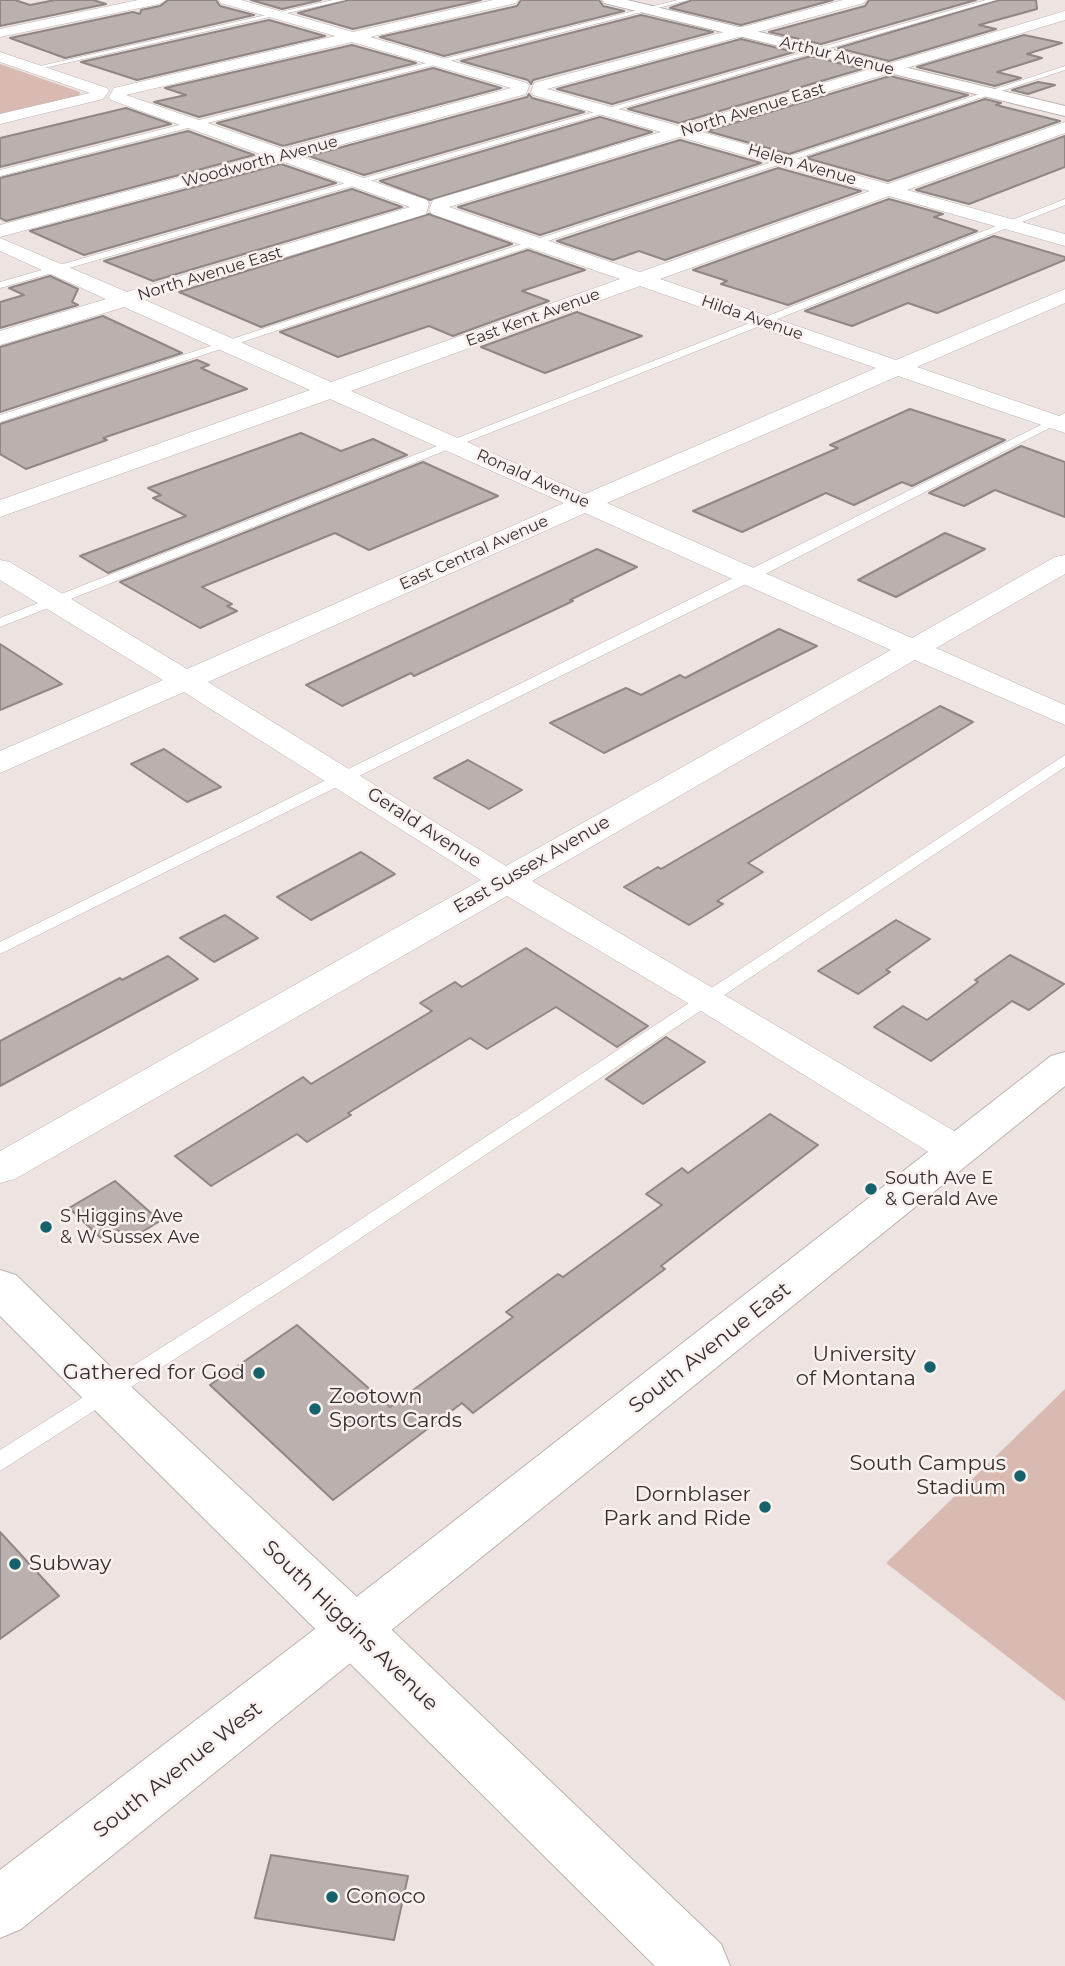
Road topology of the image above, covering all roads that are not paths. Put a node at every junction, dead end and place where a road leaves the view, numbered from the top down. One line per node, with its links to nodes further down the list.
1 (159, 0): 13 (street)
2 (226, 0): 10 (street)
3 (342, 0): 10 (lane)
4 (511, 0): 14 (street)
5 (609, 0): 9 (street, Arthur Avenue)
6 (686, 0): 9 (lane)
7 (859, 0): 12 (street)
8 (993, 0): 15 (lane)
9 (648, 10): 12 (street, Arthur Avenue); 17 (lane)
10 (276, 15): 14 (street); 18 (lane)
11 (1065, 15): 19 (street, North Avenue East)
12 (740, 32): 15 (street, Arthur Avenue); 22 (street)
13 (0, 33)
14 (352, 37): 17 (street); 24 (street)
15 (816, 51): 19 (street, Arthur Avenue); 25 (lane)
16 (0, 57): 18 (street, Hilda Avenue)
17 (441, 62): 21 (street); 28 (lane)
18 (35, 68): 24 (street, Hilda Avenue)
19 (888, 68): 23 (street, Arthur Avenue); 30 (street, North Avenue East)
20 (1065, 68): 23 (lane)
21 (520, 89): 22 (street); 31 (street, Woodworth Avenue)
22 (540, 89): 25 (street, Helen Avenue)
23 (989, 93): 26 (street, Arthur Avenue); 32 (lane)
24 (109, 94): 27 (street); 28 (street, Hilda Avenue)
25 (610, 110): 30 (street, Helen Avenue); 34 (lane)
26 (1065, 111)
27 (0, 119)
28 (195, 124): 31 (street, Hilda Avenue); 33 (lane)
29 (1065, 127): 35 (street, East Kent Avenue)
30 (683, 131): 32 (street, Helen Avenue); 37 (street, North Avenue East)
31 (285, 156): 34 (street, Hilda Avenue); 39 (street, Woodworth Avenue)
32 (783, 159): 35 (street, Helen Avenue); 41 (lane)
33 (0, 173)
34 (357, 182): 37 (street, Hilda Avenue); 43 (lane)
35 (888, 190): 38 (street, Helen Avenue); 44 (street, East Kent Avenue)
36 (1065, 202): 38 (lane)
37 (429, 207): 41 (street, Hilda Avenue); 47 (street, North Avenue East)
38 (1009, 224): 40 (street, Helen Avenue); 48 (lane)
39 (0, 234)
40 (1065, 240)
41 (534, 242): 44 (street, Hilda Avenue); 50 (lane)
42 (0, 244): 43 (street, Ronald Avenue)
43 (57, 268): 45 (lane); 47 (street, Ronald Avenue)
44 (641, 279): 48 (street, Hilda Avenue); 52 (street, East Kent Avenue)
45 (0, 285)
46 (1065, 295): 51 (street, East Central Avenue)
47 (127, 300): 49 (street, North Avenue East); 50 (street, Ronald Avenue)
48 (761, 321): 51 (street, Hilda Avenue); 55 (lane)
49 (0, 338)
50 (227, 344): 52 (street, Ronald Avenue); 53 (lane)
51 (898, 369): 54 (street, Hilda Avenue); 56 (street, East Central Avenue)
52 (332, 390): 55 (street, Ronald Avenue); 57 (street, East Kent Avenue)
53 (0, 419)
54 (1061, 421): 60 (lane)
55 (453, 444): 56 (street, Ronald Avenue); 61 (lane)
56 (586, 503): 60 (street, Ronald Avenue); 64 (street, East Central Avenue)
57 (0, 509)
58 (1065, 563): 63 (street, East Sussex Avenue)
59 (0, 568): 61 (street, Gerald Avenue)
60 (751, 576): 63 (street, Ronald Avenue); 68 (lane)
61 (57, 600): 62 (lane); 64 (street, Gerald Avenue)
62 (0, 623)
63 (915, 649): 65 (street, Ronald Avenue); 69 (street, East Sussex Avenue)
64 (184, 682): 67 (street, East Central Avenue); 68 (street, Gerald Avenue)
65 (1065, 716)
66 (1065, 760): 71 (lane)
67 (0, 763)
68 (347, 779): 69 (street, Gerald Avenue); 70 (lane)
69 (505, 880): 71 (street, Gerald Avenue); 74 (street, East Sussex Avenue)
70 (0, 949)
71 (706, 998): 73 (street, Gerald Avenue); 76 (lane)
72 (1065, 1065): 73 (street, South Avenue East)
73 (957, 1151): 78 (street, South Avenue East)
74 (0, 1169)
75 (0, 1287): 76 (street, South Higgins Avenue)
76 (107, 1394): 77 (lane); 78 (street, South Higgins Avenue)
77 (0, 1462)
78 (355, 1630): 79 (street, South Avenue West); 80 (street, South Higgins Avenue)
79 (0, 1908)
80 (699, 1966)

